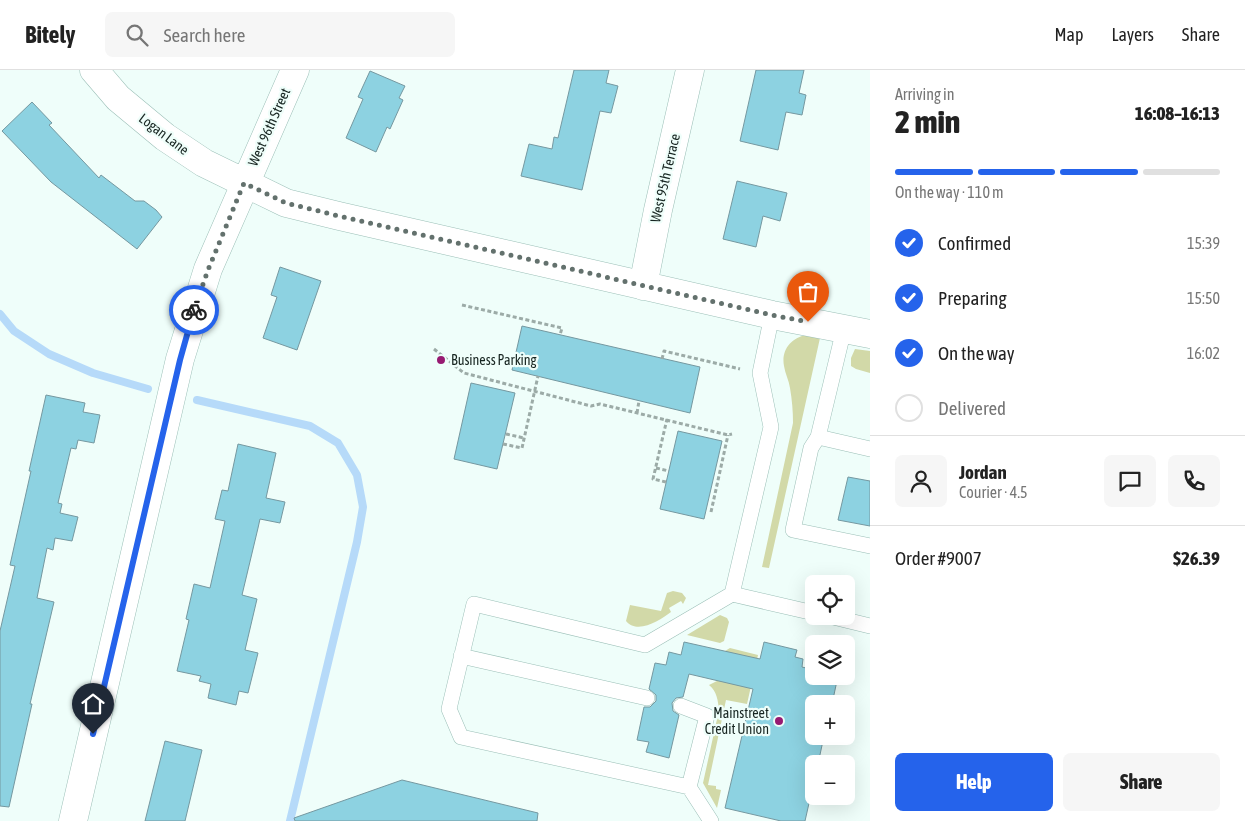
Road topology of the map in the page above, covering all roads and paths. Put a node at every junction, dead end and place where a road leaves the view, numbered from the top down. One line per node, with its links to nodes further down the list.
1 (94, 70): 4 (street, Logan Lane)
2 (295, 70): 4 (street, West 96th Street)
3 (690, 70): 5 (street, West 95th Terrace)
4 (244, 183): 5 (street, Logan Lane); 37 (street, West 96th Street)
5 (643, 286): 7 (street, Logan Lane)
6 (462, 304): 10 (path)
7 (772, 315): 8 (street, Logan Lane); 13 (lane)
8 (844, 329): 9 (street, Logan Lane); 20 (lane)
9 (870, 334)
10 (560, 335)
11 (434, 349): 15 (path)
12 (662, 359): 13 (path)
13 (760, 373): 29 (lane)
14 (538, 376): 15 (path)
15 (535, 391): 17 (path); 21 (path)
16 (639, 401): 17 (path)
17 (637, 413): 18 (path)
18 (667, 420): 24 (path); 27 (path)
19 (506, 434): 21 (path)
20 (818, 437): 23 (lane); 28 (lane)
21 (524, 438): 22 (path)
22 (503, 444)
23 (870, 449)
24 (656, 468): 25 (path); 26 (path)
25 (669, 471)
26 (666, 482)
27 (711, 512)
28 (870, 546)
29 (732, 594): 30 (lane); 33 (lane)
30 (805, 611)
31 (855, 622): 32 (lane)
32 (870, 626)
33 (461, 656): 34 (lane); 36 (lane)
34 (647, 698)
35 (681, 706): 36 (lane)
36 (689, 787): 38 (lane)
37 (73, 821)
38 (711, 821)

